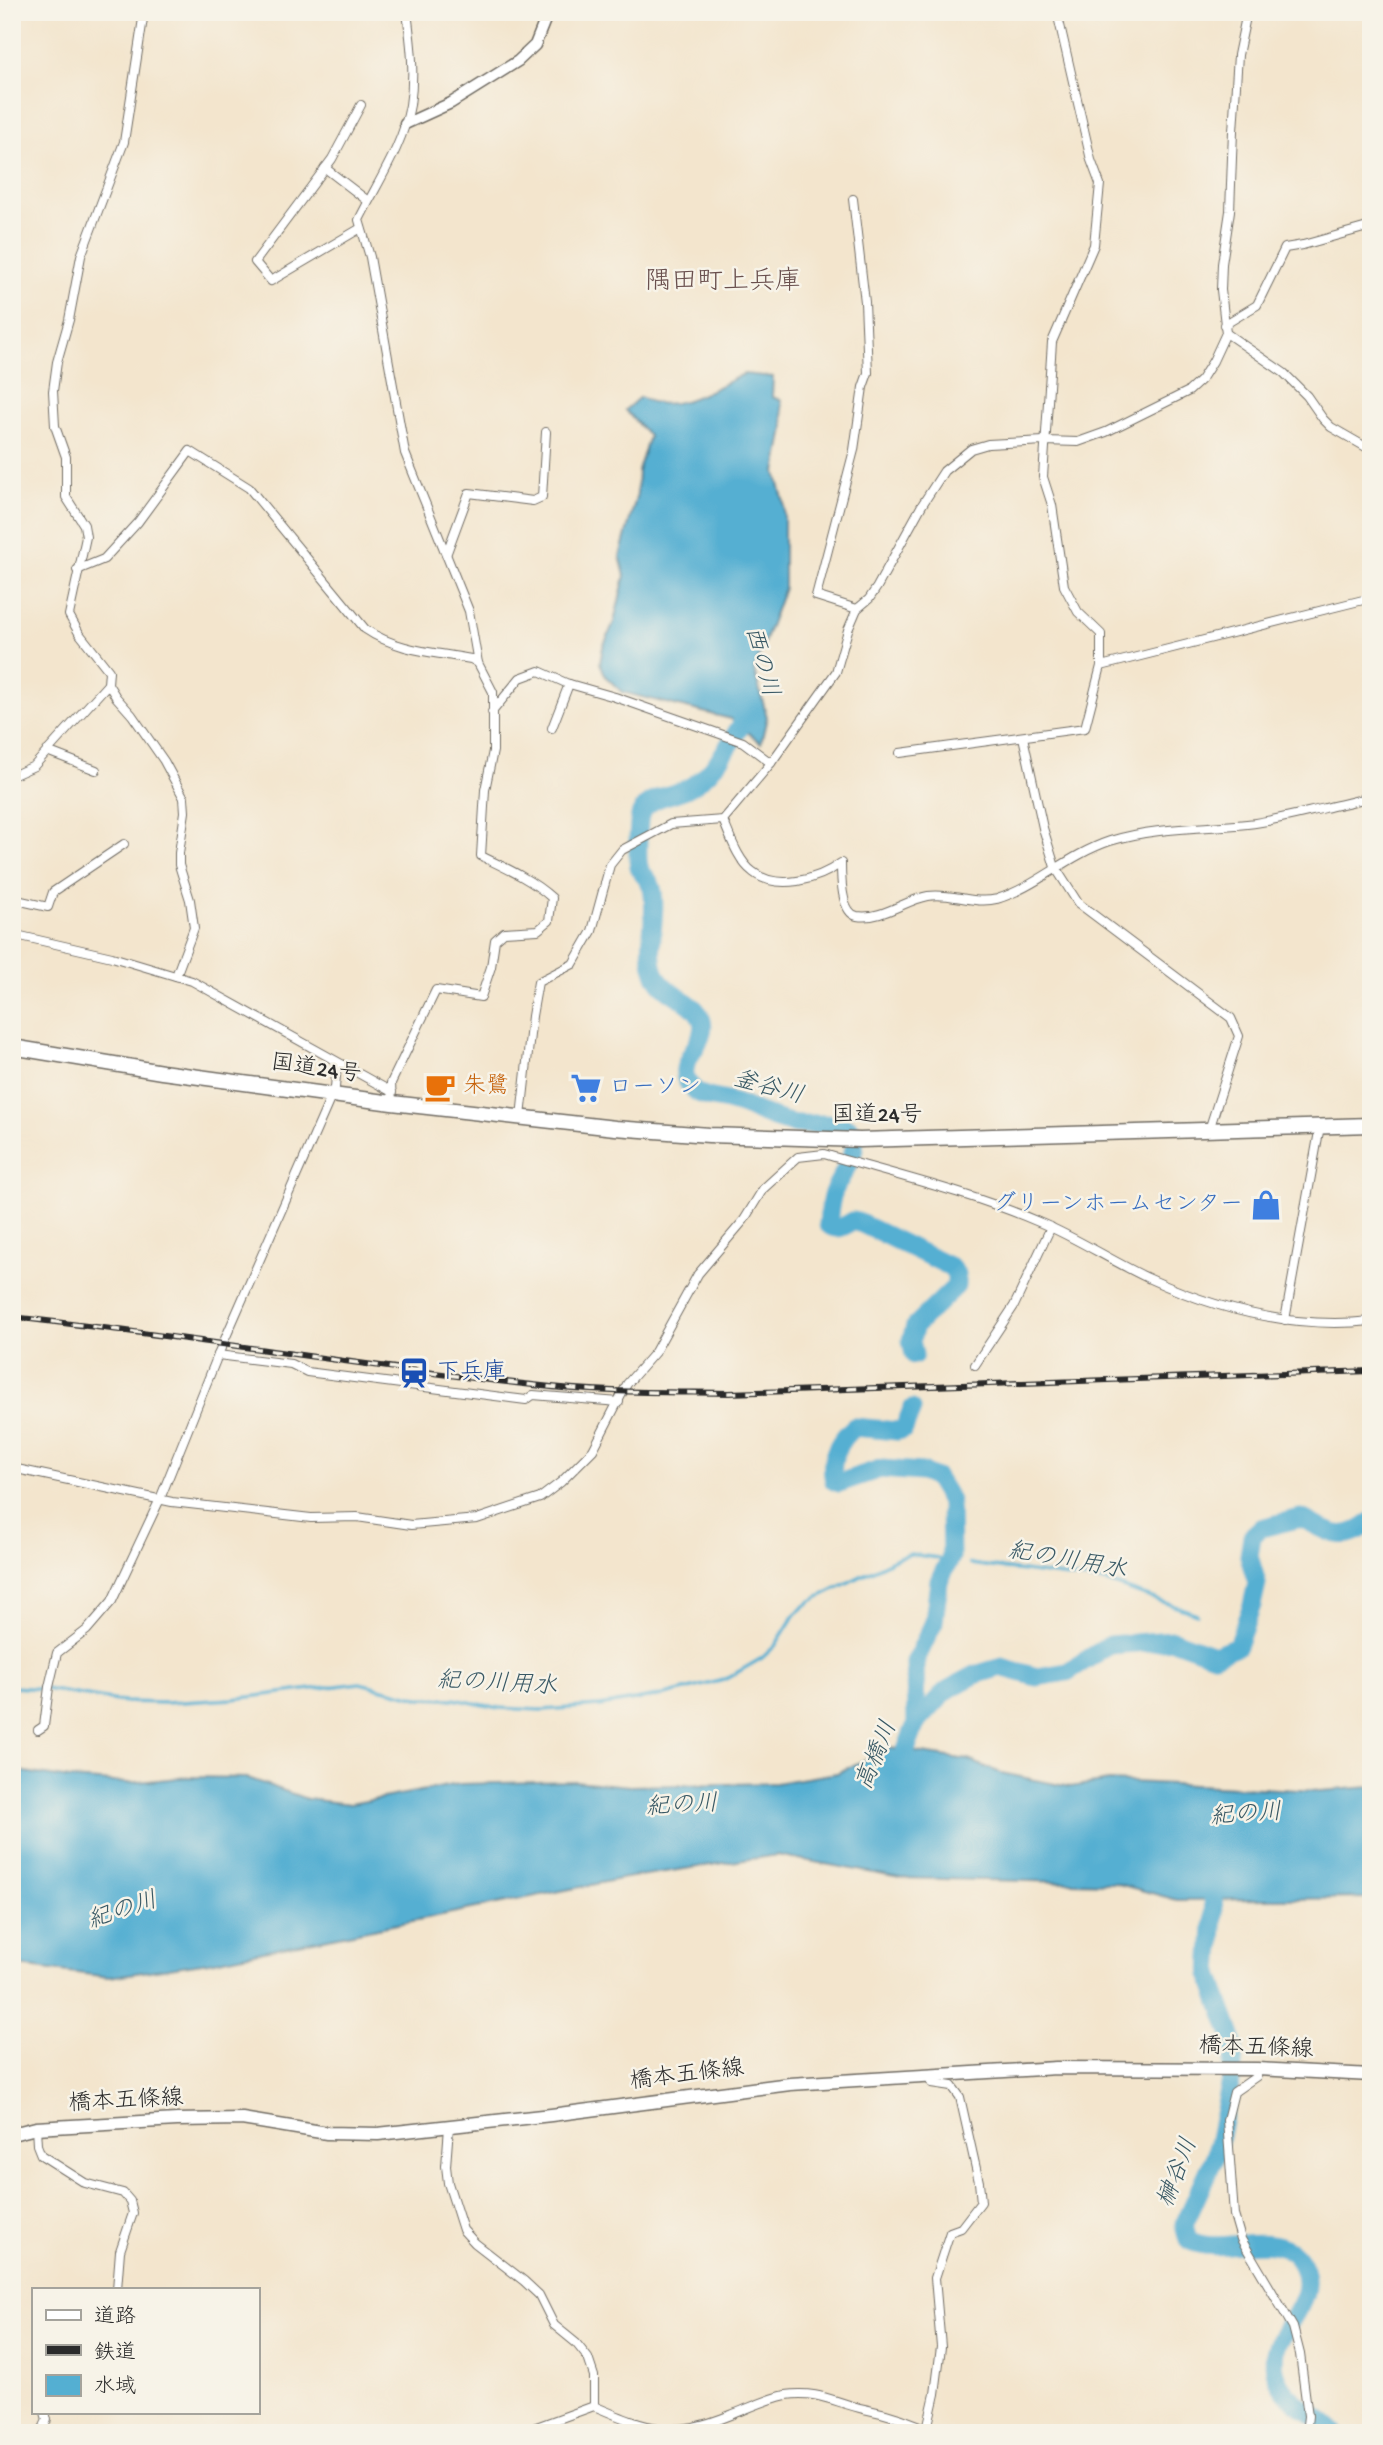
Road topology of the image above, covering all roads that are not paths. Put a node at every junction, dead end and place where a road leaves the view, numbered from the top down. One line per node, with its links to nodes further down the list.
1 (144, 12): 18 (street)
2 (407, 12): 7 (street)
3 (544, 12): 7 (street)
4 (1057, 12): 15 (street)
5 (1247, 12): 13 (street)
6 (361, 105): 8 (street)
7 (405, 124): 10 (street)
8 (325, 168): 10 (street); 12 (street)
9 (853, 198): 20 (street)
10 (368, 201): 12 (street)
11 (1371, 226): 13 (street)
12 (361, 228): 17 (street)
13 (1225, 329): 15 (street); 16 (street)
14 (546, 432): 17 (street)
15 (1044, 441): 20 (street); 22 (street)
16 (1371, 450)
17 (446, 555): 21 (street)
18 (77, 570): 21 (street); 23 (street)
19 (1371, 598): 22 (street)
20 (857, 609): 30 (street)
21 (478, 663): 25 (street)
22 (1101, 666): 27 (street)
23 (108, 684): 28 (street); 39 (street)
24 (569, 684): 25 (street); 26 (street); 30 (street)
25 (492, 712): 43 (street)
26 (552, 728)
27 (1023, 737): 29 (street); 36 (street)
28 (47, 751): 31 (street); 32 (street)
29 (900, 753)
30 (771, 763): 34 (street)
31 (96, 770)
32 (12, 776)
33 (1371, 796): 36 (street)
34 (723, 820): 36 (street); 44 (street)
35 (124, 844): 37 (street)
36 (1055, 867): 47 (street)
37 (12, 899)
38 (12, 934): 39 (street)
39 (176, 976): 41 (street)
40 (12, 1047): 42 (highway, 国道24号)
41 (337, 1063): 42 (street); 43 (street)
42 (331, 1095): 43 (highway, 国道24号); 51 (street)
43 (392, 1098): 44 (highway, 国道24号)
44 (521, 1117): 47 (highway, 国道24号)
45 (1371, 1125): 46 (highway, 国道24号)
46 (1320, 1126): 47 (highway, 国道24号); 49 (street)
47 (1209, 1130)
48 (1051, 1227): 49 (street); 52 (street); 53 (street)
49 (1285, 1320): 50 (street)
50 (1371, 1321)
51 (218, 1355): 53 (street); 55 (street)
52 (975, 1365)
53 (619, 1402): 55 (street)
54 (12, 1468): 55 (street)
55 (160, 1499): 56 (street)
56 (38, 1730)
57 (1257, 2069): 58 (main road, 橋本五條線); 59 (main road, 橋本五條線); 69 (street)
58 (1371, 2075)
59 (928, 2076): 60 (main road, 橋本五條線); 66 (street)
60 (449, 2127): 61 (main road, 橋本五條線); 64 (street)
61 (36, 2129): 62 (main road, 橋本五條線); 63 (street)
62 (12, 2134)
63 (117, 2288)
64 (594, 2406): 66 (street); 68 (street)
65 (46, 2414): 67 (street)
66 (931, 2431)
67 (41, 2433)
68 (520, 2433)
69 (1306, 2433)

